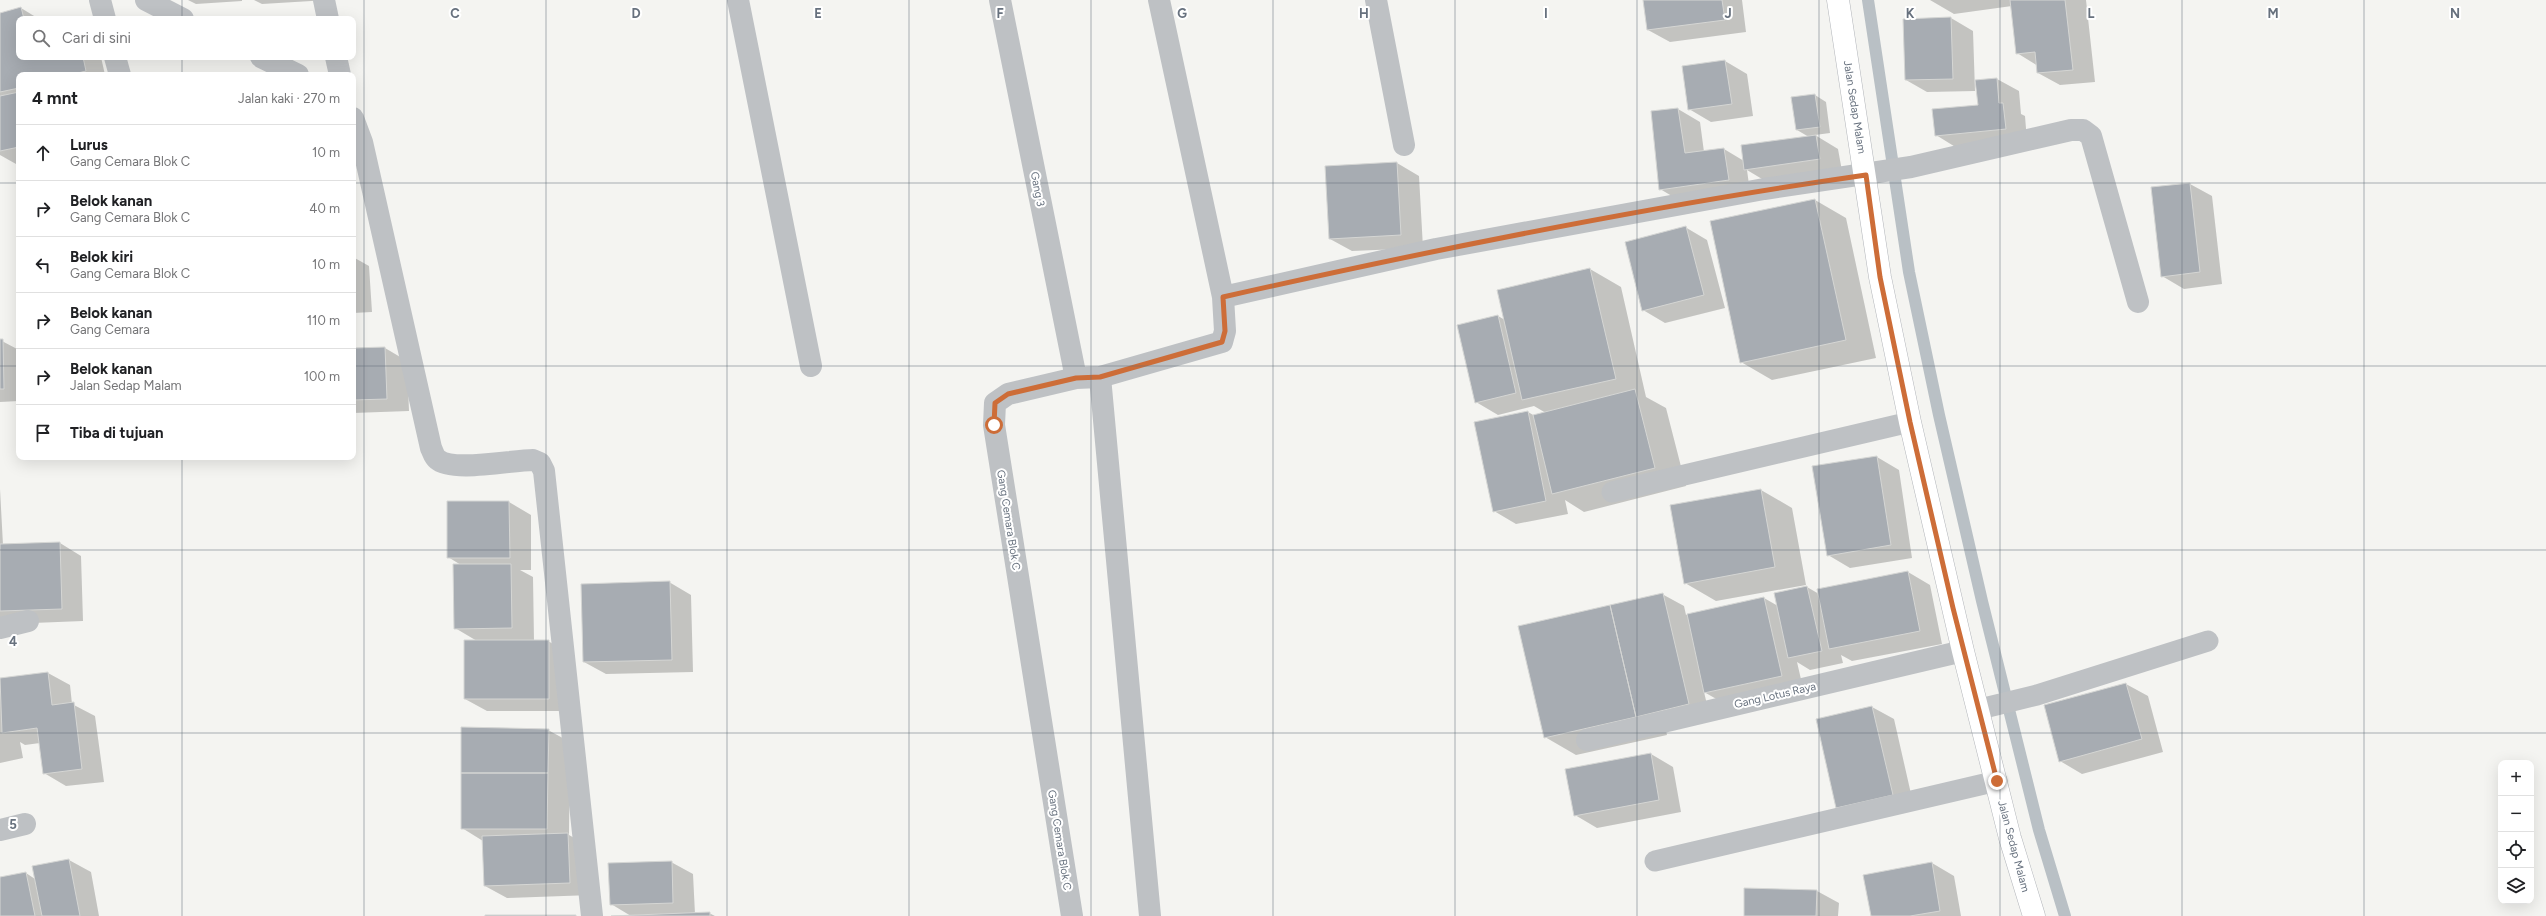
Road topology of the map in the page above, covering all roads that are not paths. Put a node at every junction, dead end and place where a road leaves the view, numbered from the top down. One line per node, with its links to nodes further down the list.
1 (100, 0): 9 (street)
2 (146, 0): 10 (street)
3 (324, 0): 11 (street)
4 (738, 0): 23 (street)
5 (1000, 0): 25 (street, Gang 3)
6 (1159, 0): 21 (street)
7 (1376, 0): 19 (street)
8 (1838, 0): 20 (street, Jalan Sedap Malam)
9 (104, 16)
10 (177, 16)
11 (327, 16)
12 (116, 60): 15 (street)
13 (267, 60): 16 (street)
14 (337, 60): 17 (street)
15 (119, 72)
16 (292, 72)
17 (339, 72)
18 (356, 126): 38 (street)
19 (1404, 145)
20 (1876, 173): 21 (street); 22 (street); 26 (street, Jalan Sedap Malam)
21 (1223, 297): 24 (street, Gang Cemara Blok C)
22 (2138, 302)
23 (811, 366)
24 (1100, 377): 25 (street, Gang Cemara Blok C); 40 (street)
25 (1076, 378): 39 (street, Gang Cemara Blok C)
26 (1910, 422): 27 (lane); 31 (street, Jalan Sedap Malam)
27 (1612, 492)
28 (28, 621): 29 (street)
29 (0, 628)
30 (2208, 641): 32 (lane)
31 (1963, 650): 32 (street, Jalan Sedap Malam); 33 (street, Gang Lotus Raya)
32 (1980, 709): 34 (street, Jalan Sedap Malam)
33 (1587, 740)
34 (1997, 781): 37 (lane); 41 (street, Jalan Sedap Malam)
35 (25, 824): 36 (street)
36 (0, 830)
37 (1656, 861)
38 (592, 916)
39 (1072, 916)
40 (1150, 916)
41 (2034, 916)

